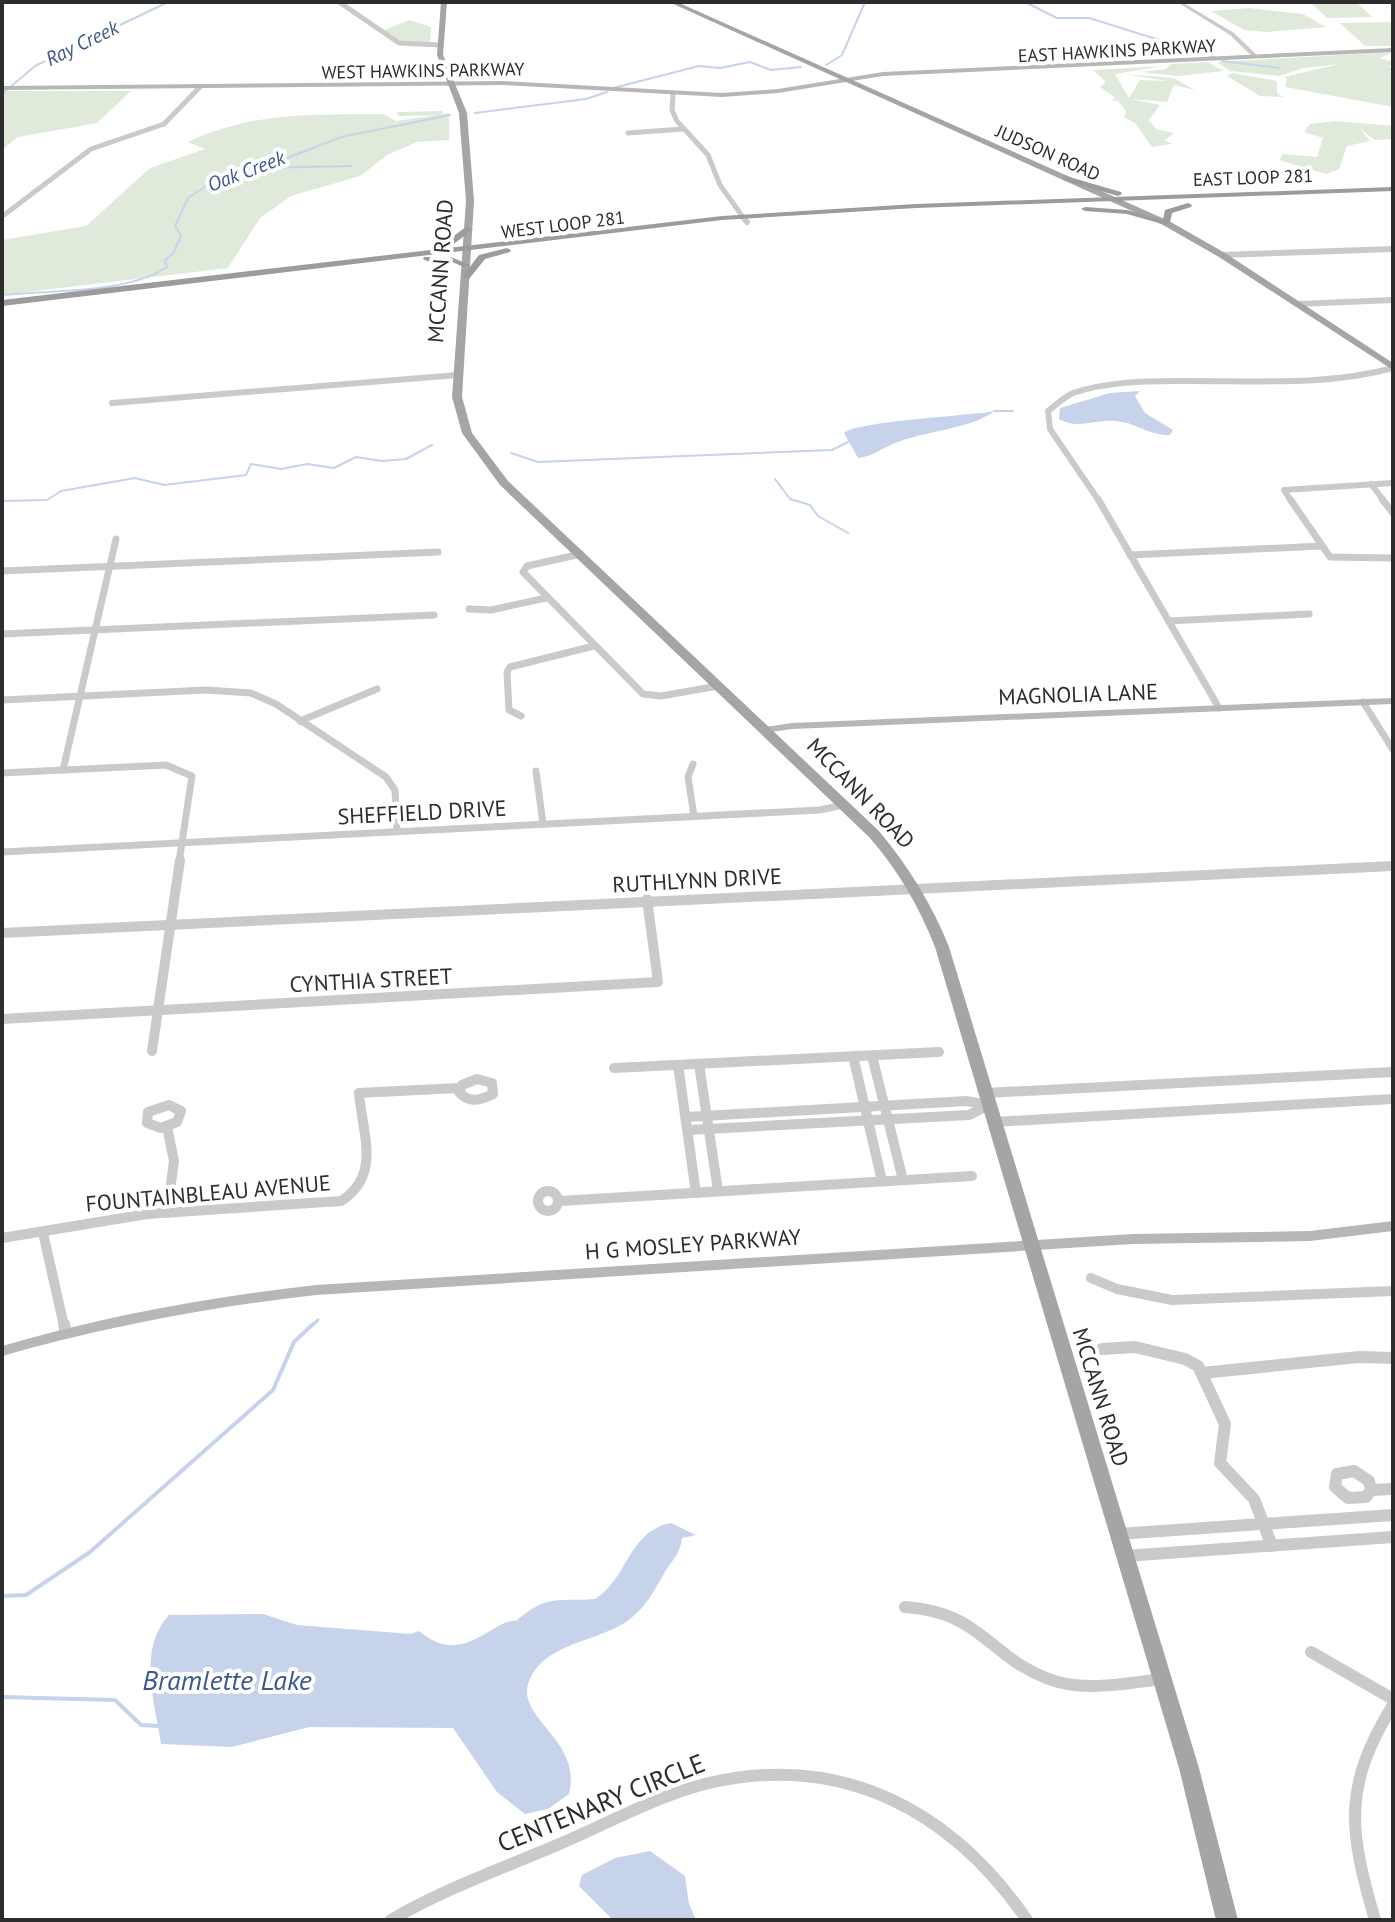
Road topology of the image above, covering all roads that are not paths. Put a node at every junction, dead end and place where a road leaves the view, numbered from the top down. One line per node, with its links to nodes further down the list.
1 (339, 2): 5 (street)
2 (444, 2): 5 (main road)
3 (672, 2): 8 (main road, JUDSON ROAD)
4 (1179, 2): 7 (street)
5 (439, 45): 9 (main road, MCCANN ROAD)
6 (1393, 50): 7 (main road, EAST HAWKINS PARKWAY)
7 (1256, 57): 8 (main road, EAST HAWKINS PARKWAY)
8 (843, 79): 12 (main road, WEST HAWKINS PARKWAY); 15 (main road, JUDSON ROAD)
9 (450, 84): 10 (main road, WEST HAWKINS PARKWAY); 12 (main road, WEST HAWKINS PARKWAY); 31 (main road, MCCANN ROAD)
10 (200, 87): 11 (main road, WEST HAWKINS PARKWAY); 27 (street)
11 (2, 88)
12 (673, 95): 13 (street)
13 (683, 129): 14 (street); 29 (street)
14 (628, 133)
15 (1066, 178): 18 (highway); 20 (main road, JUDSON ROAD); 22 (highway)
16 (1393, 189): 17 (highway, EAST LOOP 281)
17 (1356, 190): 18 (highway, EAST LOOP 281); 21 (highway)
18 (1170, 197): 20 (highway, EAST LOOP 281)
19 (1393, 197): 21 (highway, EAST LOOP 281)
20 (1114, 199): 22 (highway, WEST LOOP 281); 25 (main road, JUDSON ROAD)
21 (1316, 200): 23 (highway, EAST LOOP 281)
22 (1021, 203): 24 (highway, WEST LOOP 281)
23 (1188, 205): 25 (highway, EAST LOOP 281); 30 (highway)
24 (916, 206): 28 (highway); 29 (highway, WEST LOOP 281)
25 (1131, 207): 26 (highway, WEST LOOP 281); 30 (main road, JUDSON ROAD)
26 (1085, 209): 28 (highway, WEST LOOP 281); 30 (highway)
27 (4, 215)
28 (896, 215): 29 (highway, WEST LOOP 281)
29 (745, 219): 32 (highway, WEST LOOP 281)
30 (1166, 223): 36 (main road, JUDSON ROAD)
31 (469, 231): 32 (highway); 33 (main road, MCCANN ROAD); 35 (highway)
32 (528, 242): 33 (highway, WEST LOOP 281); 40 (highway)
33 (467, 249): 35 (highway, WEST LOOP 281); 37 (highway, WEST LOOP 281); 38 (main road, MCCANN ROAD)
34 (1393, 249): 36 (street)
35 (415, 252): 39 (highway, WEST LOOP 281)
36 (1222, 255): 45 (main road, JUDSON ROAD)
37 (399, 261): 38 (highway); 41 (highway, WEST LOOP 281)
38 (466, 265): 40 (main road, MCCANN ROAD)
39 (276, 269): 41 (highway); 42 (highway, WEST LOOP 281)
40 (466, 277): 48 (main road, MCCANN ROAD)
41 (228, 281): 43 (highway, WEST LOOP 281)
42 (168, 282): 43 (highway); 46 (highway, WEST LOOP 281)
43 (110, 295): 46 (highway, WEST LOOP 281)
44 (1393, 300): 45 (street)
45 (1298, 304): 47 (main road, JUDSON ROAD)
46 (2, 306)
47 (1393, 367): 57 (street)
48 (457, 375): 49 (street); 56 (main road, MCCANN ROAD)
49 (112, 403)
50 (1393, 483): 51 (street)
51 (1371, 484): 52 (street); 54 (street)
52 (1393, 512)
53 (116, 539): 59 (street)
54 (1322, 546): 57 (street); 58 (street)
55 (438, 552): 59 (street)
56 (581, 554): 61 (street); 69 (main road, MCCANN ROAD)
57 (1130, 555): 65 (street)
58 (1393, 558)
59 (110, 566): 60 (street); 66 (street)
60 (2, 571)
61 (546, 598): 62 (street); 68 (street)
62 (469, 609)
63 (1309, 614): 65 (street)
64 (434, 615): 66 (street)
65 (1169, 621): 75 (street)
66 (95, 630): 67 (street); 71 (street)
67 (2, 634)
68 (594, 646): 69 (street); 76 (street)
69 (718, 686): 78 (main road, MCCANN ROAD)
70 (377, 689): 77 (street)
71 (80, 696): 72 (street); 77 (street); 81 (street)
72 (2, 700)
73 (1393, 701): 74 (main road, MAGNOLIA LANE)
74 (1363, 702): 75 (main road, MAGNOLIA LANE); 79 (street)
75 (1219, 708): 78 (main road, MAGNOLIA LANE)
76 (521, 716)
77 (300, 721): 87 (street)
78 (765, 730): 84 (main road, MCCANN ROAD)
79 (1393, 750)
80 (693, 764): 85 (street)
81 (63, 770): 83 (street); 88 (street)
82 (536, 771): 86 (street)
83 (2, 773)
84 (843, 805): 85 (street, SHEFFIELD DRIVE); 91 (main road, MCCANN ROAD)
85 (694, 816): 86 (street, SHEFFIELD DRIVE)
86 (543, 824): 87 (street, SHEFFIELD DRIVE)
87 (397, 831): 88 (street, SHEFFIELD DRIVE)
88 (184, 843): 89 (street, SHEFFIELD DRIVE); 93 (street)
89 (2, 852)
90 (1393, 866): 91 (street, RUTHLYNN DRIVE)
91 (914, 888): 92 (street, RUTHLYNN DRIVE); 106 (main road, MCCANN ROAD)
92 (647, 899): 93 (street, RUTHLYNN DRIVE); 95 (street, CYNTHIA STREET)
93 (173, 924): 94 (street, RUTHLYNN DRIVE); 95 (street)
94 (2, 933)
95 (159, 1010): 96 (street, CYNTHIA STREET); 97 (street)
96 (2, 1019)
97 (152, 1051)
98 (939, 1052): 100 (street)
99 (853, 1056): 100 (street); 101 (street); 110 (street)
100 (872, 1056): 109 (street)
101 (699, 1064): 102 (street); 111 (street)
102 (678, 1065): 103 (street); 112 (street)
103 (614, 1068)
104 (1393, 1072): 106 (street)
105 (459, 1088): 126 (street, FOUNTAINBLEAU AVENUE)
106 (987, 1099): 108 (street); 113 (street); 116 (main road, MCCANN ROAD)
107 (1393, 1099): 116 (street)
108 (926, 1103): 109 (street); 113 (street)
109 (884, 1106): 110 (street); 114 (street)
110 (864, 1107): 111 (street); 115 (street)
111 (707, 1116): 112 (street); 118 (street)
112 (686, 1117): 119 (street)
113 (929, 1117): 114 (street)
114 (887, 1119): 115 (street); 121 (street)
115 (868, 1120): 118 (street); 122 (street)
116 (994, 1122): 130 (main road, MCCANN ROAD)
117 (167, 1127): 126 (street)
118 (709, 1129): 119 (street); 123 (street)
119 (688, 1130): 124 (street)
120 (972, 1176): 121 (street)
121 (903, 1180): 122 (street)
122 (882, 1181): 123 (street)
123 (718, 1191): 124 (street)
124 (696, 1193): 125 (street)
125 (560, 1201)
126 (167, 1213): 128 (street, FOUNTAINBLEAU AVENUE)
127 (1391, 1230): 130 (main road, H G MOSLEY PARKWAY)
128 (43, 1233): 129 (street, FOUNTAINBLEAU AVENUE); 133 (street)
129 (2, 1238)
130 (1031, 1245): 133 (main road, H G MOSLEY PARKWAY); 142 (main road, MCCANN ROAD)
131 (1091, 1278): 132 (street)
132 (1393, 1291)
133 (66, 1333): 135 (main road, H G MOSLEY PARKWAY)
134 (1102, 1349): 137 (street)
135 (2, 1351)
136 (1393, 1358): 137 (street)
137 (1202, 1373): 141 (street)
138 (1393, 1489): 139 (street)
139 (1371, 1490)
140 (1393, 1515): 141 (street)
141 (1264, 1524): 142 (street); 144 (street)
142 (1118, 1534): 145 (main road, MCCANN ROAD)
143 (1393, 1537): 144 (street)
144 (1272, 1546): 145 (street)
145 (1125, 1556): 148 (main road, MCCANN ROAD)
146 (905, 1607): 148 (street)
147 (1311, 1652): 149 (street)
148 (1163, 1679): 153 (main road, MCCANN ROAD)
149 (1393, 1699)
150 (1393, 1705): 154 (street)
151 (391, 1920): 152 (street, CENTENARY CIRCLE)
152 (1027, 1920)
153 (1227, 1920)
154 (1375, 1920)

